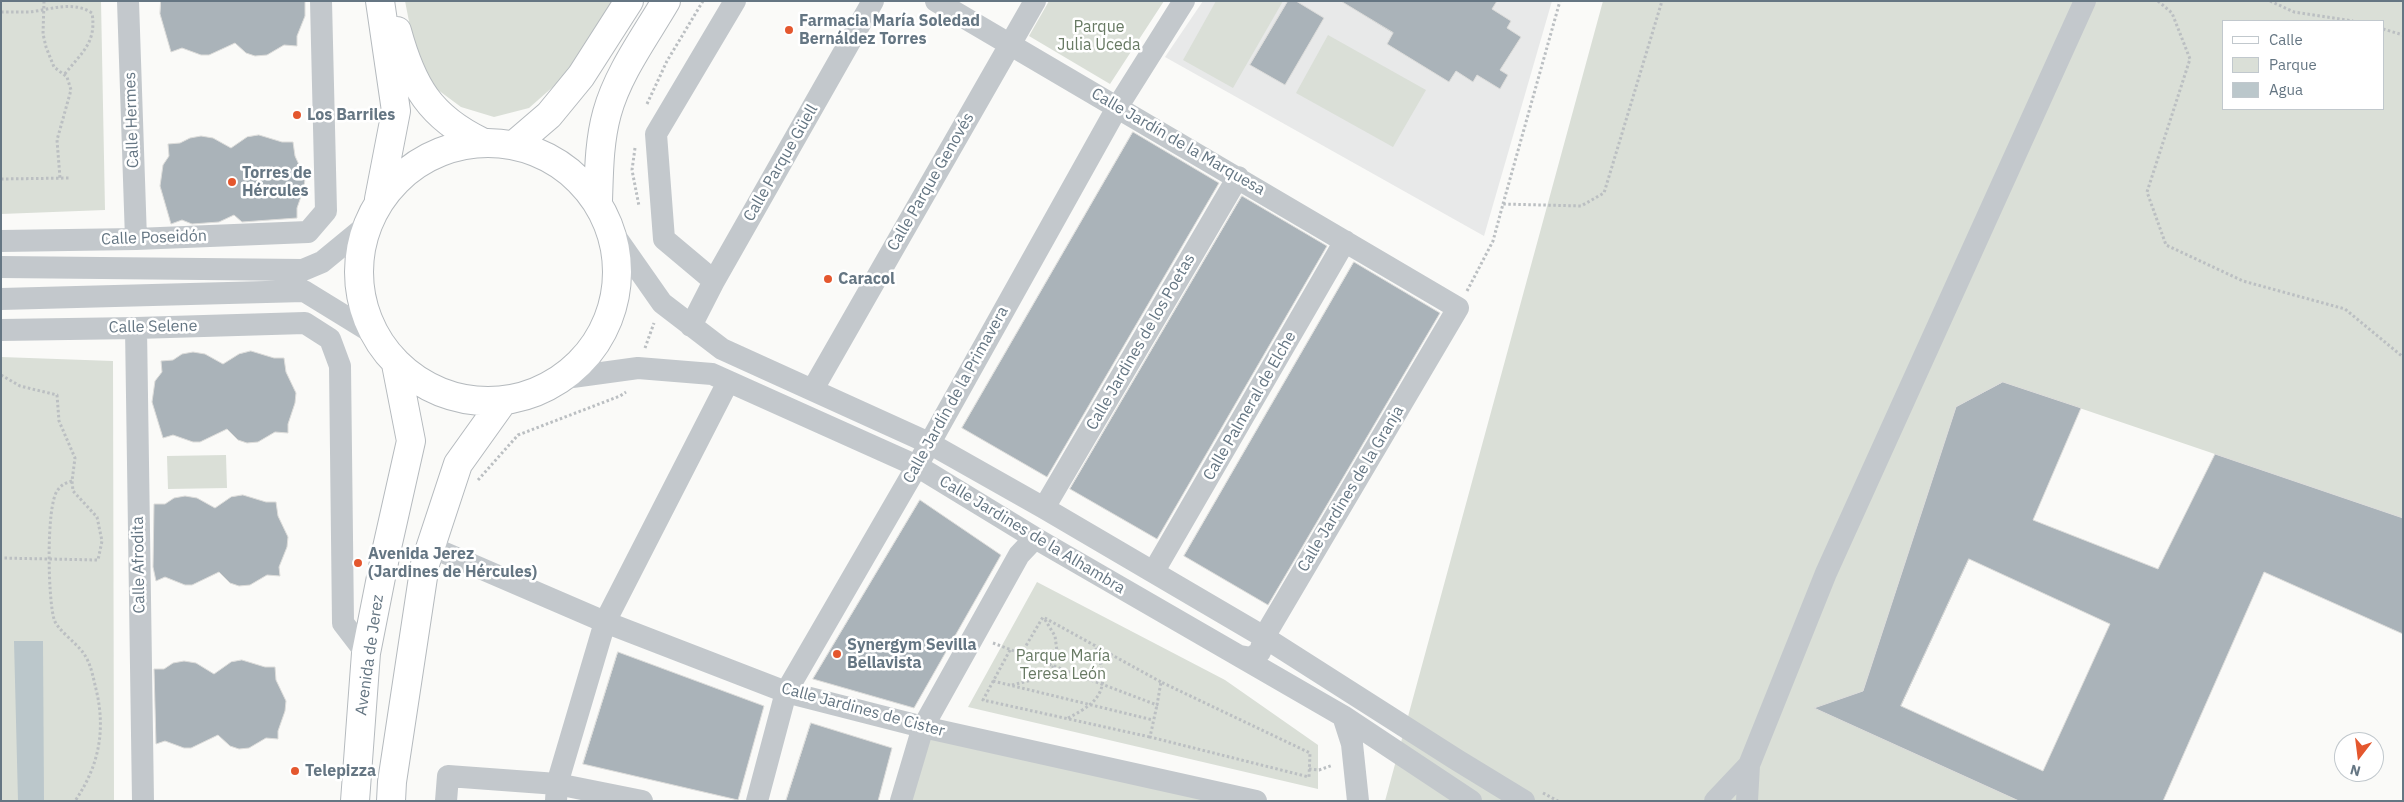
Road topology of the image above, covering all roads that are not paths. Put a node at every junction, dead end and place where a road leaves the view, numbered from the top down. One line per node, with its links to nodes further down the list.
1 (128, 1): 20 (street, Calle Hermes)
2 (321, 1): 20 (street, Calle Poseidón)
3 (380, 1): 19 (main road)
4 (389, 1): 15 (main road)
5 (629, 1): 16 (main road)
6 (666, 1): 18 (main road)
7 (735, 1): 25 (street)
8 (873, 1): 25 (street, Calle Parque Güell)
9 (936, 1): 13 (street, Calle Jardín de la Marquesa)
10 (1035, 1): 13 (street, Calle Parque Genovés)
11 (1184, 1): 14 (street, Calle Jardín de la Primavera)
12 (2085, 1): 50 (street)
13 (1010, 43): 14 (street, Calle Jardín de la Marquesa); 35 (street, Calle Parque Genovés)
14 (1118, 106): 17 (street, Calle Jardín de la Marquesa); 37 (street, Calle Jardín de la Primavera)
15 (482, 142): 16 (main road); 19 (main road)
16 (514, 145): 18 (main road)
17 (1238, 177): 23 (street, Calle Jardín de la Marquesa); 39 (street, Calle Jardines de los Poetas)
18 (598, 201): 21 (main road)
19 (373, 214): 24 (street); 31 (main road)
20 (136, 231): 22 (street, Calle Poseidón)
21 (613, 233): 28 (street, Calle Jardines de la Alhambra); 33 (main road)
22 (1, 241)
23 (1345, 241): 27 (street, Calle Jardín de la Marquesa); 42 (street, Calle Palmeral de Elche)
24 (1, 267)
25 (714, 281): 28 (street, Calle Parque Güell)
26 (1, 299): 31 (street)
27 (1458, 308): 44 (street, Calle Jardines de la Granja)
28 (691, 326): 35 (street, Calle Jardines de la Alhambra)
29 (136, 328): 30 (street, Calle Selene); 45 (street, Calle Selene); 52 (street, Calle Afrodita)
30 (1, 330)
31 (374, 334): 32 (main road)
32 (396, 364): 36 (main road); 45 (main road, Avenida de Jerez)
33 (565, 378): 34 (street, Calle Jardines de la Alhambra); 36 (main road)
34 (728, 382): 38 (street, Calle Jardines de la Alhambra); 43 (street)
35 (813, 389): 37 (street, Calle Jardines de la Alhambra)
36 (503, 401): 41 (main road)
37 (929, 443): 38 (street, Calle Jardín de la Primavera); 39 (street, Calle Jardines de la Alhambra)
38 (916, 466): 40 (street, Calle Jardines de la Alhambra); 47 (street, Calle Jardín de la Primavera)
39 (1044, 508): 42 (street, Calle Jardines de la Alhambra)
40 (1035, 538): 46 (street, Calle Jardines de la Alhambra); 49 (street)
41 (431, 547): 43 (street, Calle Jardines de Cister); 54 (main road)
42 (1154, 571): 44 (street, Calle Jardines de la Alhambra)
43 (605, 622): 47 (street, Calle Jardines de Cister); 51 (street)
44 (1264, 637): 46 (street, Calle Jardines de la Granja); 62 (street, Calle Jardines de la Alhambra)
45 (366, 653): 53 (main road, Avenida de Jerez)
46 (1240, 656): 48 (street, Calle Jardines de la Alhambra)
47 (786, 692): 49 (street, Calle Jardines de Cister); 57 (street, Calle Jardín de la Primavera)
48 (1343, 716): 60 (street); 61 (street, Calle Jardines de la Alhambra)
49 (923, 727): 58 (street); 59 (street, Calle Jardines de Cister)
50 (1749, 765): 63 (street); 64 (street)
51 (557, 792): 55 (street); 56 (street)
52 (143, 801)
53 (355, 801)
54 (391, 801)
55 (446, 801)
56 (642, 801)
57 (756, 801)
58 (901, 801)
59 (1256, 801)
60 (1358, 801)
61 (1471, 801)
62 (1524, 801)
63 (1715, 801)
64 (1747, 801)

